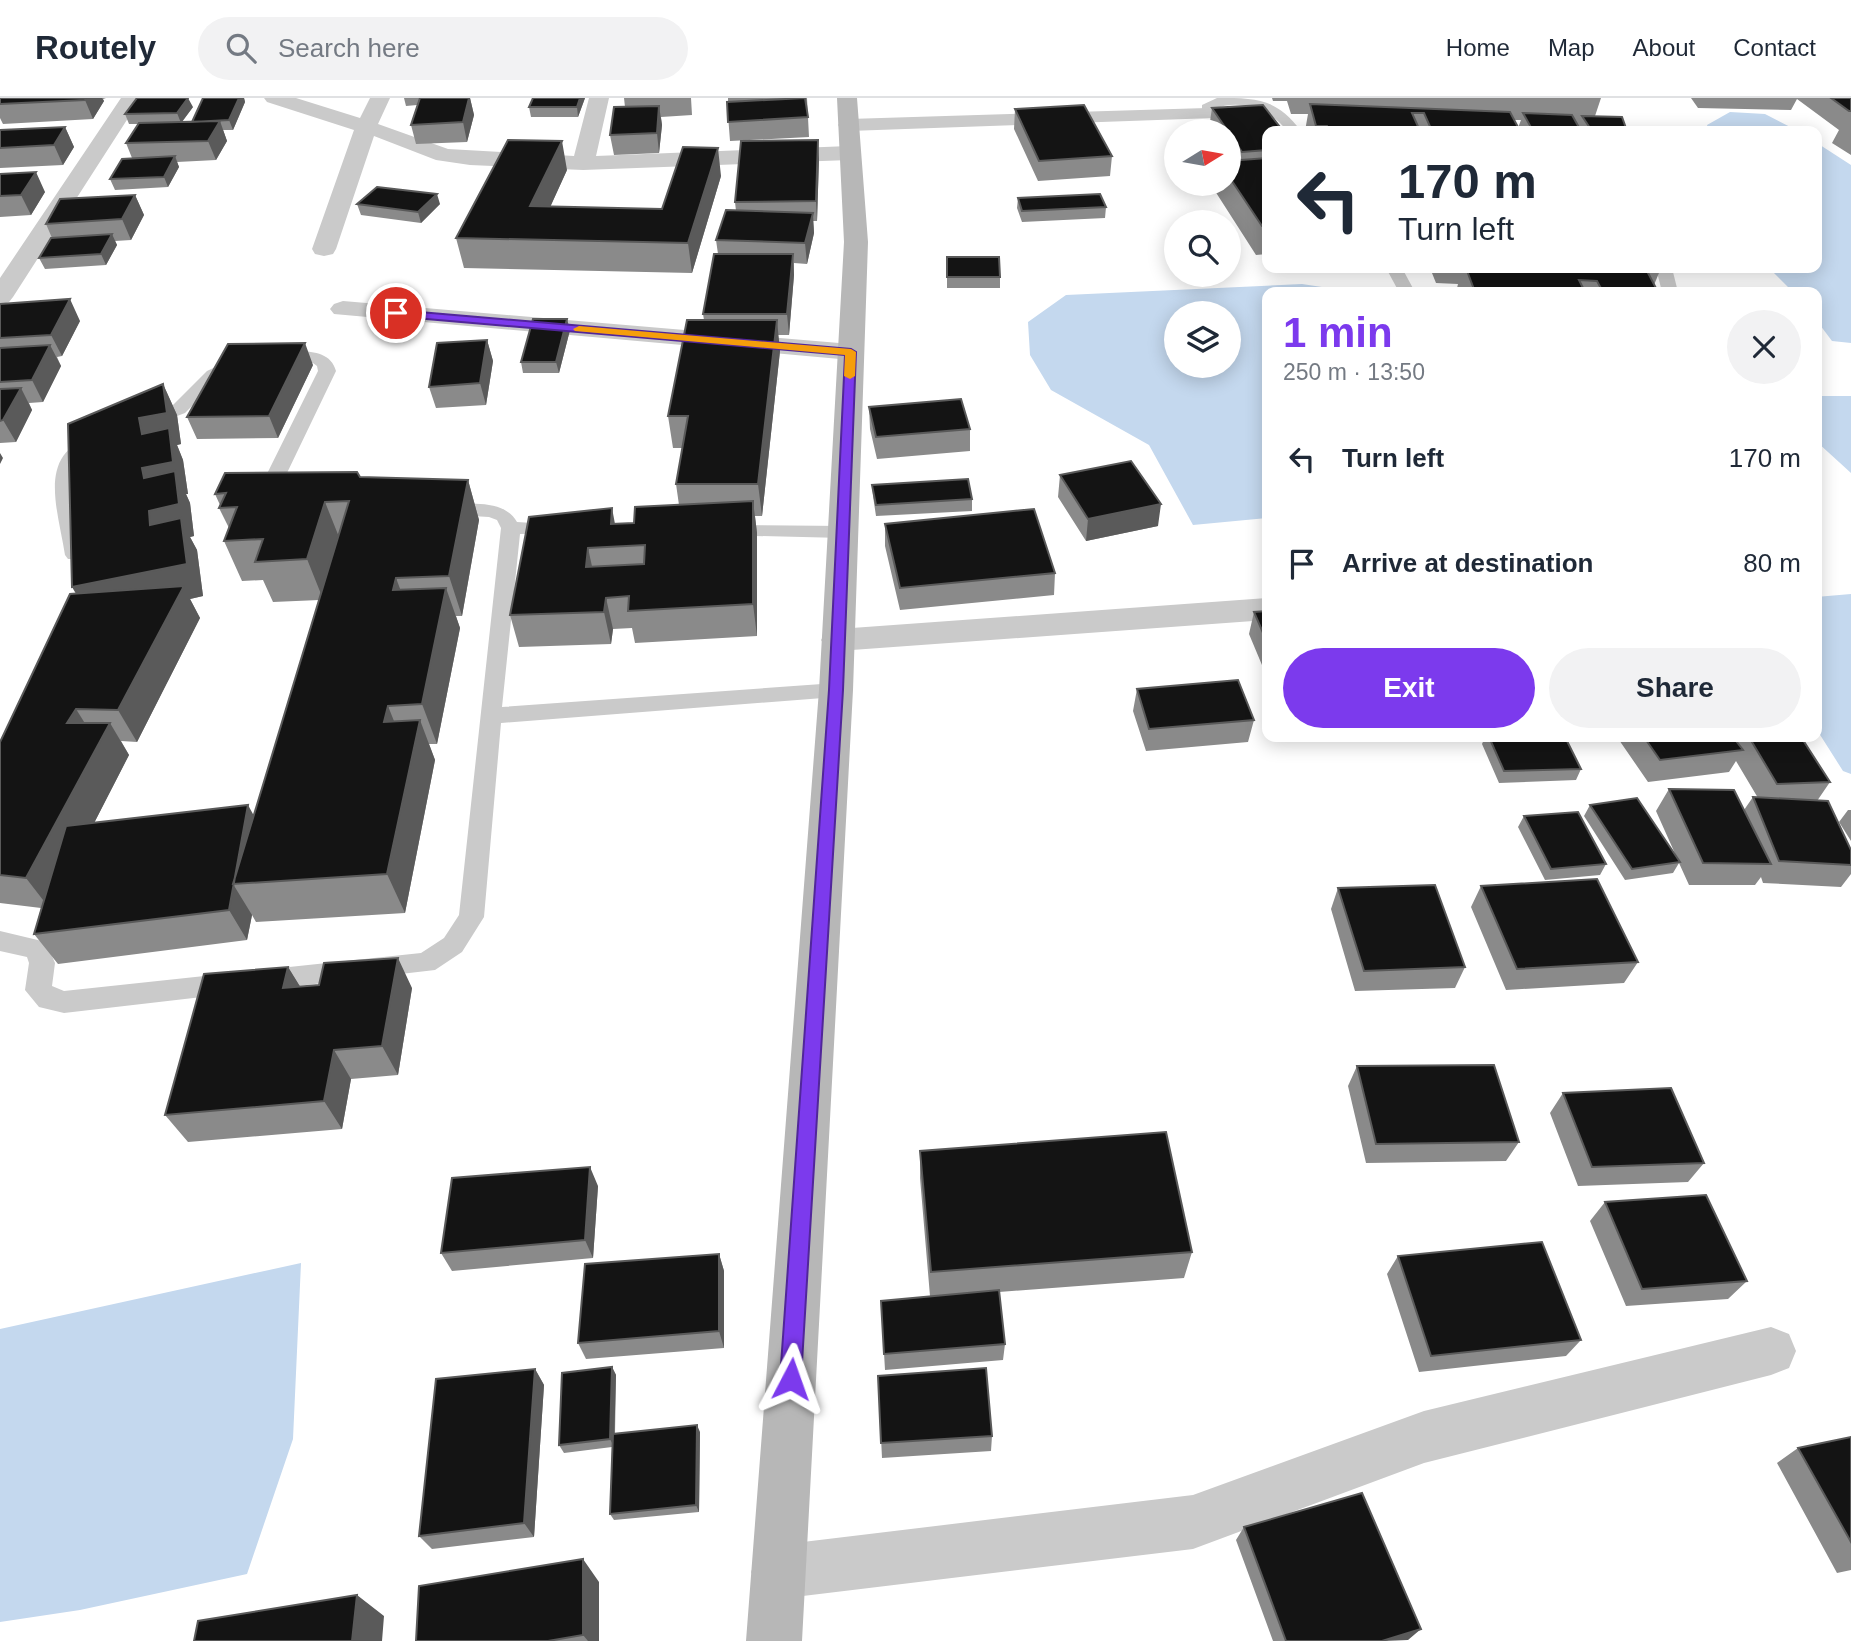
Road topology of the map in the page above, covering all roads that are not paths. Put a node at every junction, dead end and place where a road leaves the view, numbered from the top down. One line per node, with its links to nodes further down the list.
1 (131, 98): 11 (street)
2 (274, 98): 8 (street)
3 (380, 98): 8 (street)
4 (599, 98): 9 (street)
5 (1207, 114): 6 (street); 7 (lane)
6 (848, 125): 9 (street); 13 (main road)
7 (1294, 126)
8 (367, 127): 9 (street); 10 (street)
9 (583, 163)
10 (324, 249)
11 (0, 297)
12 (343, 309): 13 (street)
13 (851, 352): 19 (main road)
14 (289, 505): 20 (lane)
15 (424, 509): 16 (lane)
16 (511, 528): 17 (lane); 24 (lane)
17 (578, 529)
18 (699, 530): 19 (lane)
19 (843, 532): 22 (main road)
20 (77, 570)
21 (1262, 609): 22 (street)
22 (838, 640): 23 (main road)
23 (836, 690): 24 (lane); 27 (main road)
24 (489, 716): 25 (lane)
25 (0, 941)
26 (1771, 1351): 27 (street)
27 (778, 1572): 28 (main road)
28 (774, 1641)

